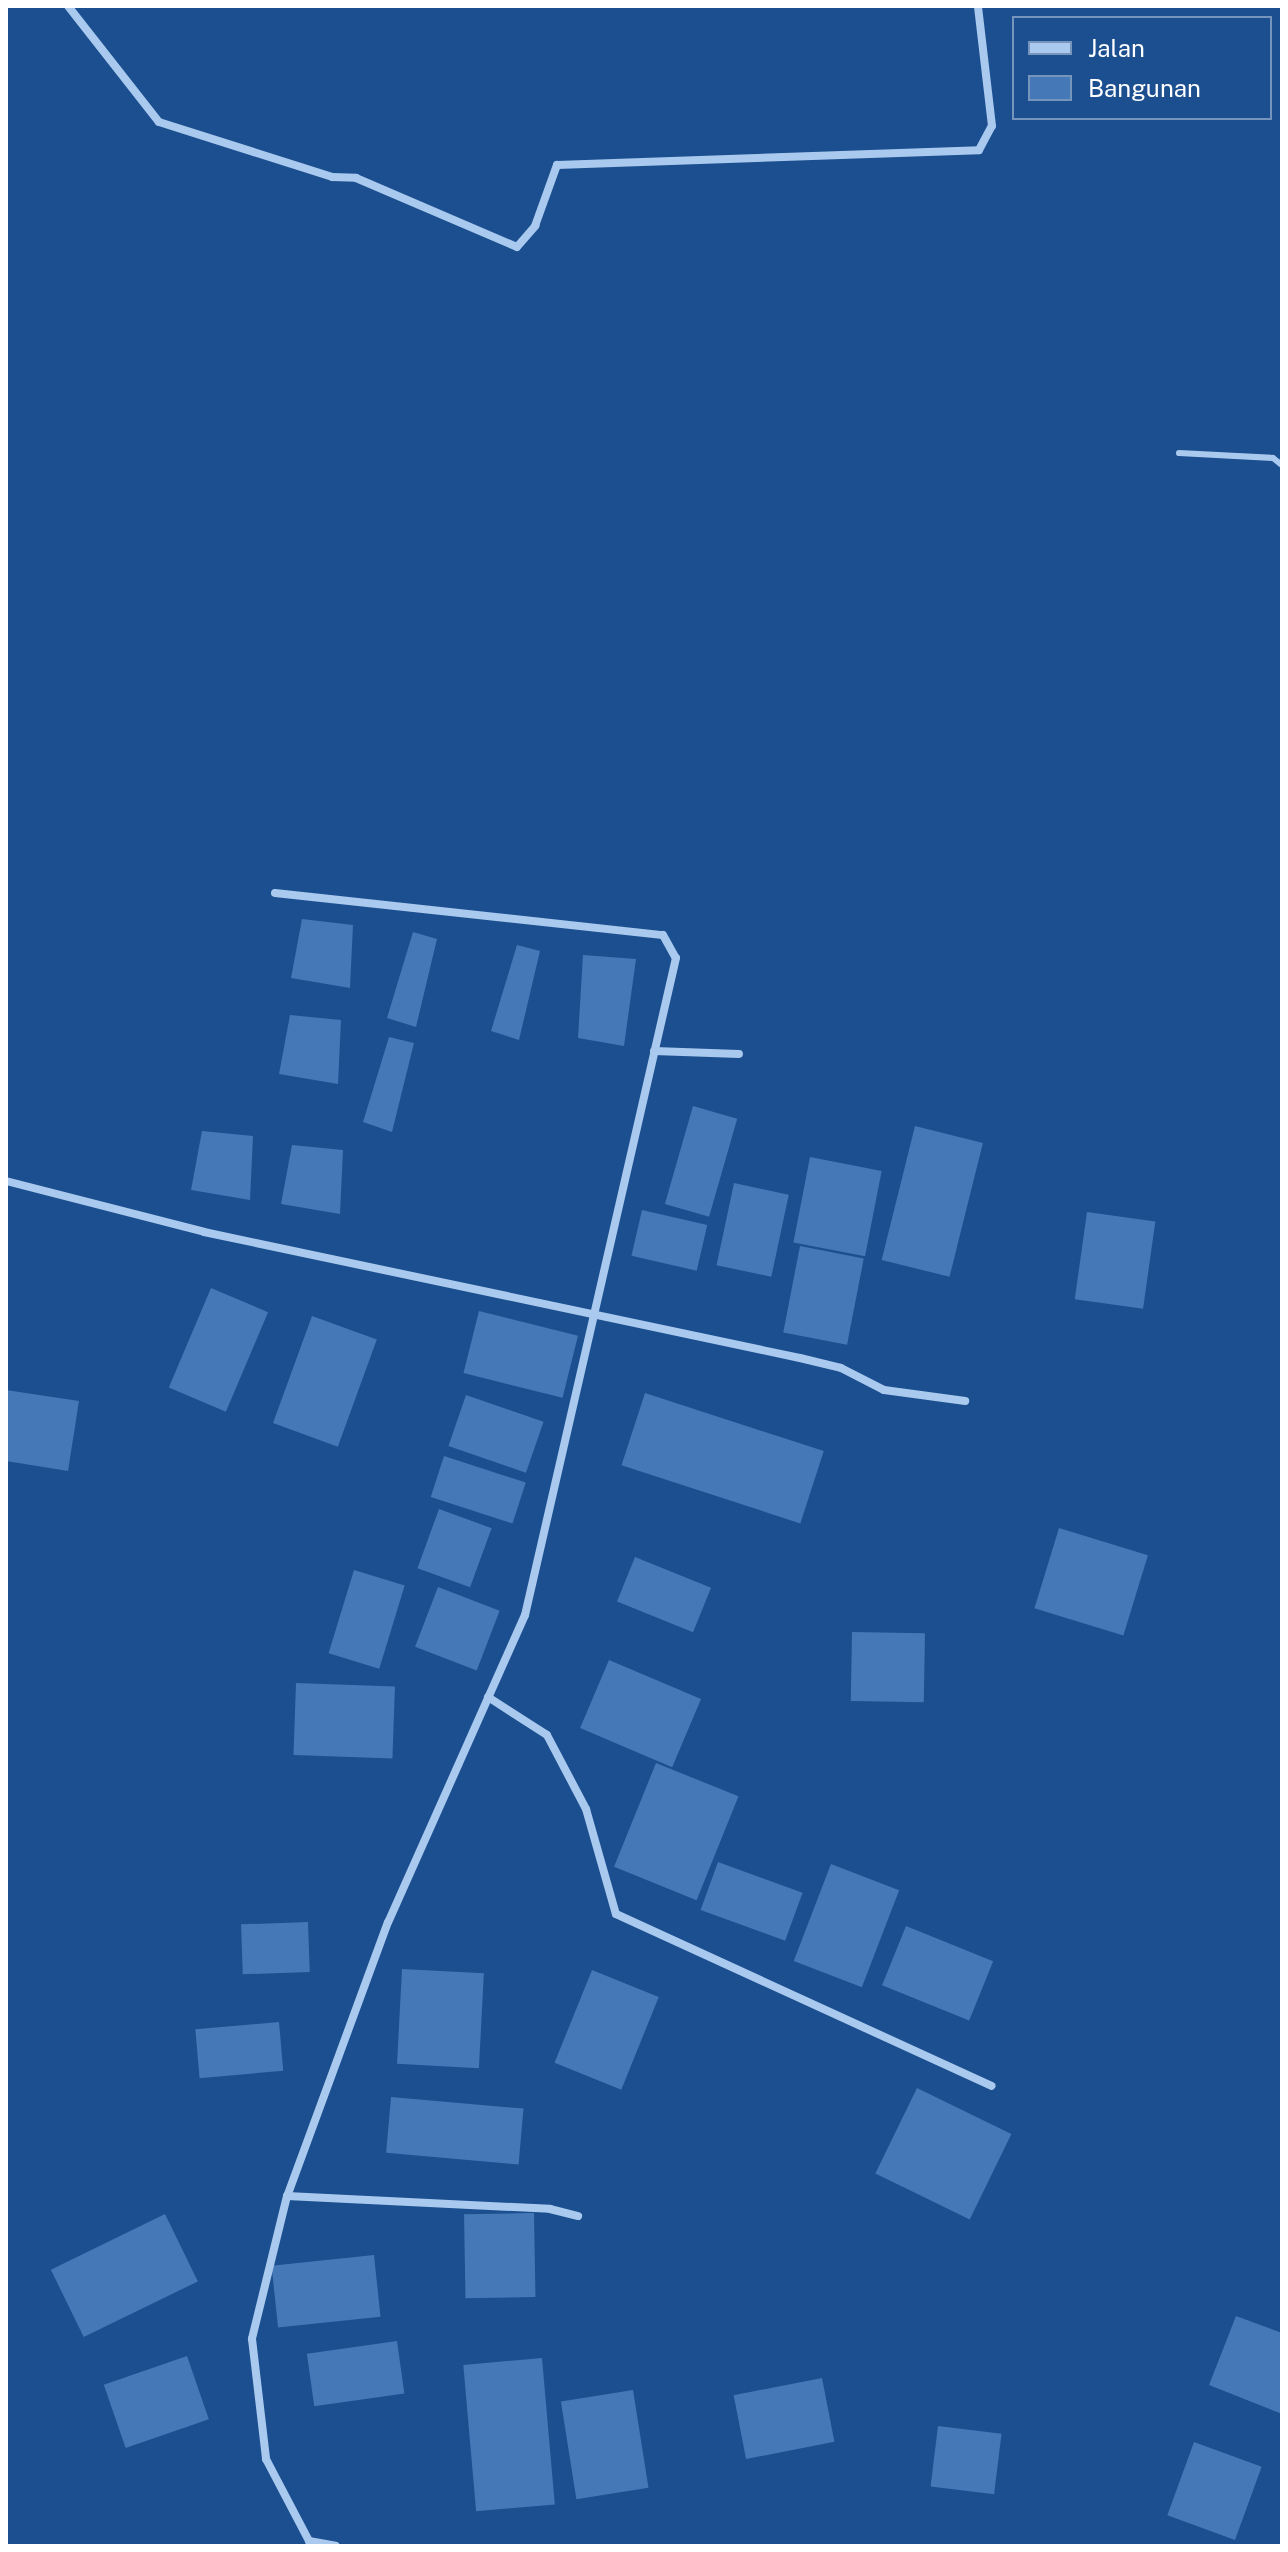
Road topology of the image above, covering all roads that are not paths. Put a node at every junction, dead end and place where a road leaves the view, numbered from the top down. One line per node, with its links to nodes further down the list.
1 (68, 6): 2 (street)
2 (978, 6)
3 (1179, 453): 4 (lane)
4 (1282, 465)
5 (275, 893): 6 (street)
6 (654, 1051): 7 (street); 9 (street)
7 (739, 1054)
8 (6, 1181): 9 (street)
9 (596, 1312): 10 (street); 11 (street)
10 (965, 1401)
11 (488, 1697): 12 (street); 13 (street)
12 (992, 2086)
13 (287, 2196): 14 (street); 15 (street)
14 (578, 2216)
15 (336, 2546)

